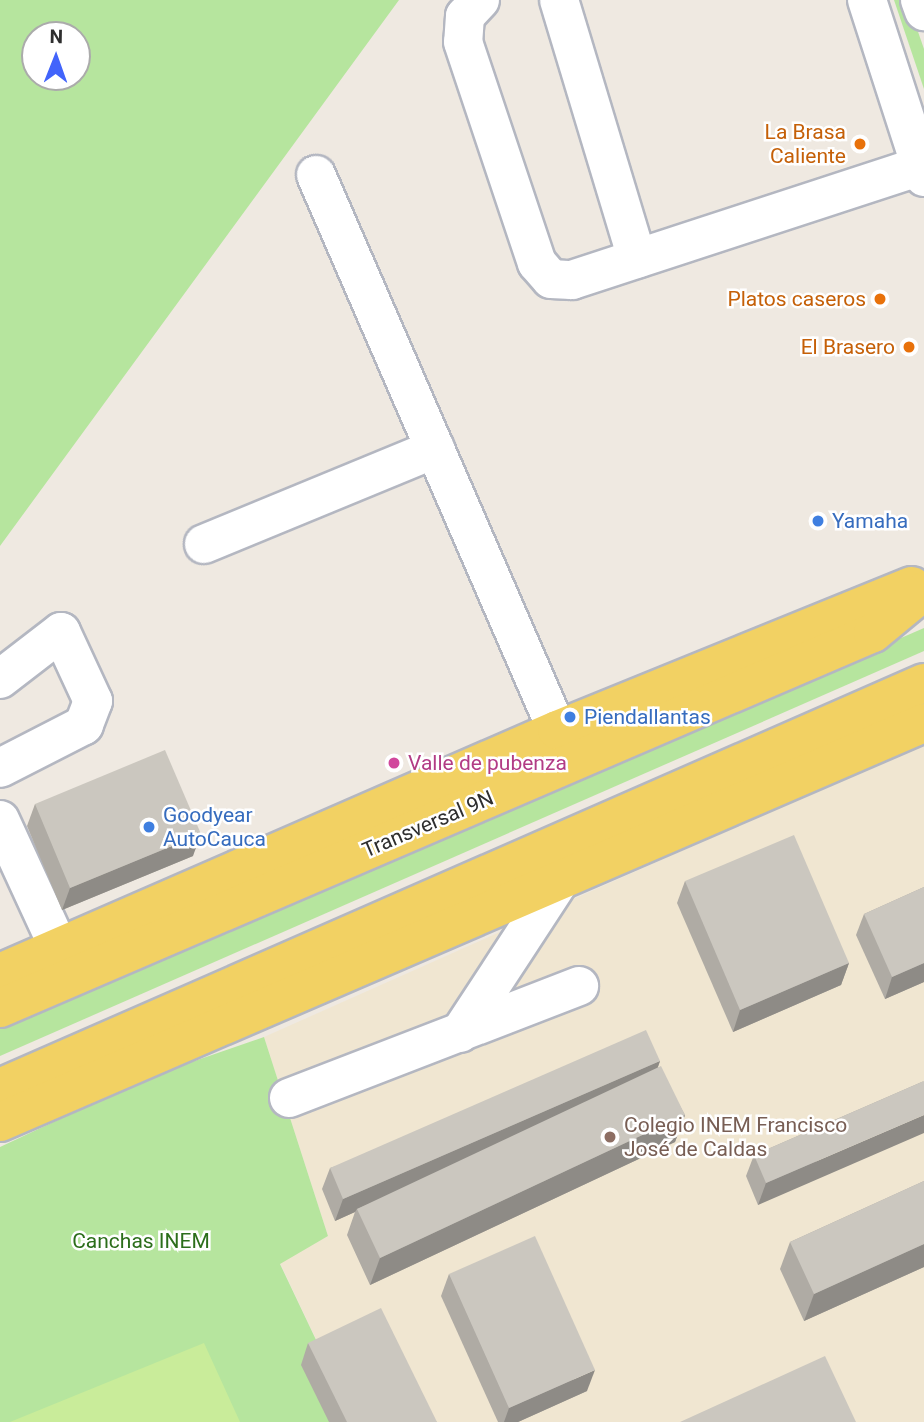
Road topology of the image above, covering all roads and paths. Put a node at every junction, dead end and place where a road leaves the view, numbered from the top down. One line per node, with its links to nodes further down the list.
1 (480, 0): 8 (street)
2 (559, 0): 8 (street)
3 (867, 0): 6 (street)
4 (920, 0): 5 (street)
5 (924, 10)
6 (922, 172): 8 (street)
7 (316, 175): 9 (street)
8 (637, 259)
9 (435, 449): 10 (street); 16 (street)
10 (204, 544)
11 (924, 581): 16 (main road)
12 (924, 591): 16 (main road, Transversal 9N)
13 (0, 679): 17 (street)
14 (924, 683): 26 (main road)
15 (924, 723): 20 (main road)
16 (564, 746): 21 (main road); 24 (main road, Transversal 9N)
17 (0, 768)
18 (0, 820): 19 (street)
19 (11, 873): 21 (street)
20 (558, 883): 25 (street); 28 (main road)
21 (59, 948): 22 (main road)
22 (0, 973)
23 (579, 986): 25 (street)
24 (0, 1008)
25 (460, 1033): 27 (street)
26 (0, 1088)
27 (289, 1098)
28 (0, 1122)

